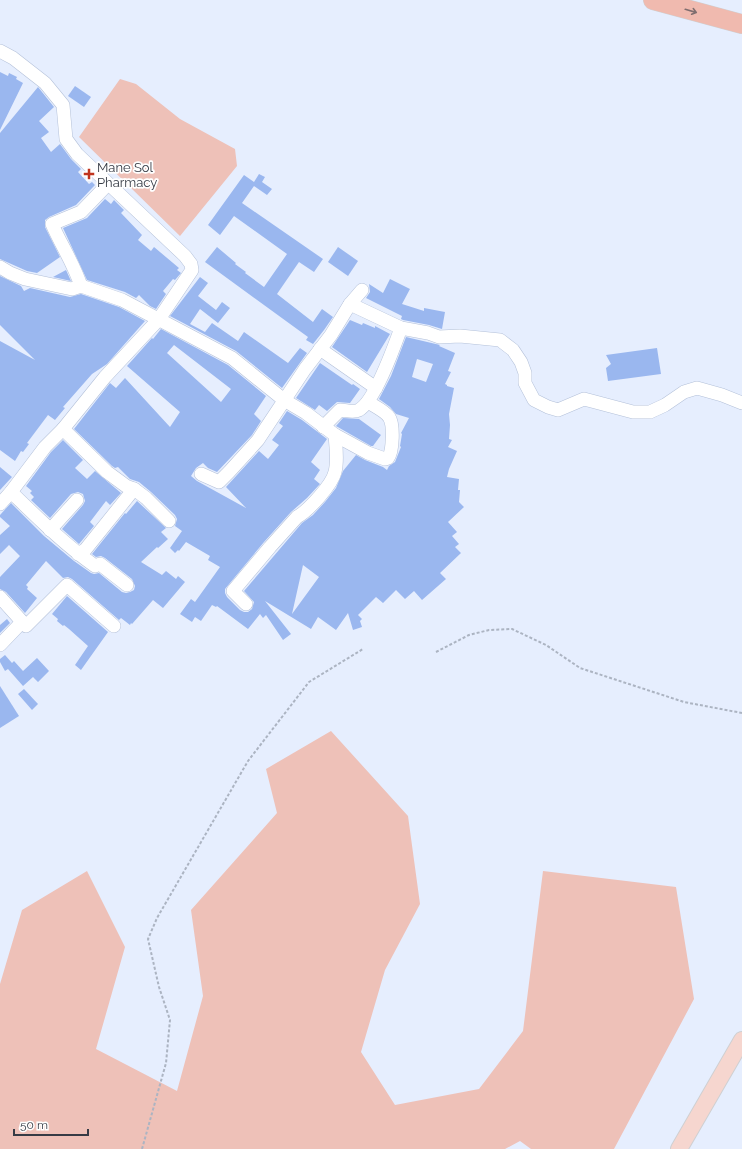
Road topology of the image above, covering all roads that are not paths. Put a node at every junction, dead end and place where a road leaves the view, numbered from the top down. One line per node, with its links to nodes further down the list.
1 (653, 0): 2 (highway, one-way to 2)
2 (742, 24)
3 (0, 51): 4 (street)
4 (108, 184): 6 (street); 9 (street)
5 (0, 267): 6 (street)
6 (81, 286): 9 (street)
7 (362, 290): 8 (street)
8 (350, 304): 10 (street); 11 (street)
9 (159, 319): 13 (street); 17 (street)
10 (402, 328): 12 (street); 15 (street)
11 (320, 349): 12 (street); 13 (street)
12 (376, 388): 14 (street)
13 (284, 400): 16 (street); 19 (street)
14 (368, 402): 16 (street); 18 (street)
15 (742, 403)
16 (323, 427): 18 (street)
17 (63, 429): 20 (street); 21 (street)
18 (335, 435): 29 (street)
19 (201, 474)
20 (134, 488): 24 (street); 26 (street)
21 (11, 492): 23 (street); 25 (street)
22 (77, 500): 25 (street)
23 (0, 504)
24 (169, 520)
25 (50, 530): 26 (street)
26 (78, 554): 27 (street)
27 (127, 585)
28 (0, 598): 30 (street)
29 (246, 604)
30 (22, 622): 31 (street); 32 (street)
31 (114, 626)
32 (0, 645)
33 (742, 1040): 34 (main road)
34 (679, 1149)

